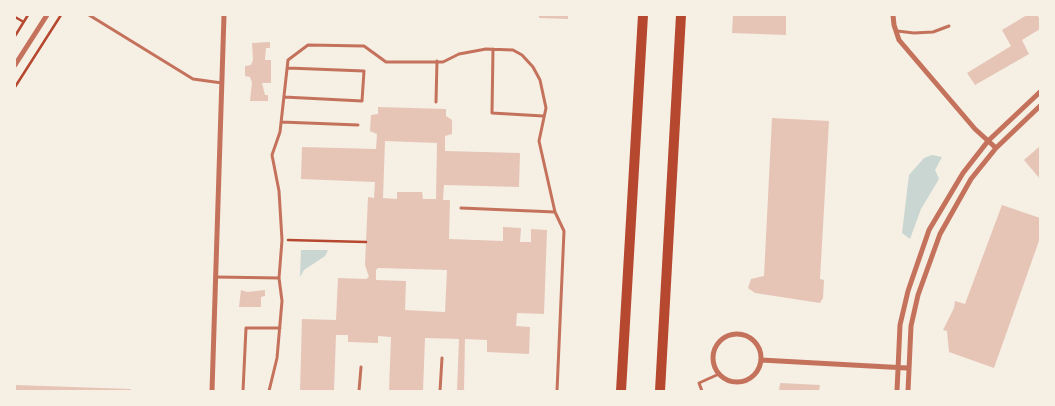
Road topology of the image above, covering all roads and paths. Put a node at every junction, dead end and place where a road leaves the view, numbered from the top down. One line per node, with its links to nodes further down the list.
1 (28, 15): 14 (path)
2 (47, 15): 17 (street)
3 (61, 15): 21 (path)
4 (89, 15): 20 (lane)
5 (224, 15): 20 (street)
6 (638, 15): 19 (highway)
7 (643, 15): 19 (highway)
8 (681, 15): 51 (highway)
9 (893, 15): 13 (street)
10 (15, 17): 11 (path)
11 (22, 21)
12 (949, 26): 13 (lane)
13 (896, 31): 29 (street)
14 (15, 36)
15 (493, 49): 16 (lane); 26 (lane); 26 (lane)
16 (437, 61): 18 (lane); 24 (lane)
17 (15, 65)
18 (288, 68): 23 (lane); 23 (lane)
19 (640, 72): 50 (highway)
20 (222, 83): 35 (street)
21 (15, 87)
22 (1040, 92): 29 (street)
23 (284, 97): 27 (lane)
24 (436, 102)
25 (1040, 106): 30 (street)
26 (543, 116): 32 (lane)
27 (281, 122): 28 (lane); 33 (lane)
28 (358, 125)
29 (988, 140): 30 (street); 41 (street)
30 (996, 148): 42 (street)
31 (461, 208): 32 (lane)
32 (555, 212): 49 (lane)
33 (282, 240): 34 (path); 36 (lane)
34 (366, 242)
35 (215, 277): 36 (lane); 44 (street)
36 (279, 278): 37 (lane)
37 (280, 328): 45 (lane); 46 (lane)
38 (442, 358): 48 (lane)
39 (762, 360): 41 (street); 43 (street); 43 (street)
40 (361, 367): 47 (lane)
41 (897, 367): 42 (street); 53 (street)
42 (907, 368): 54 (street)
43 (719, 374): 52 (lane)
44 (212, 391)
45 (243, 391)
46 (269, 391)
47 (359, 391)
48 (440, 391)
49 (557, 391)
50 (621, 391)
51 (660, 391)
52 (702, 391)
53 (897, 391)
54 (908, 391)

